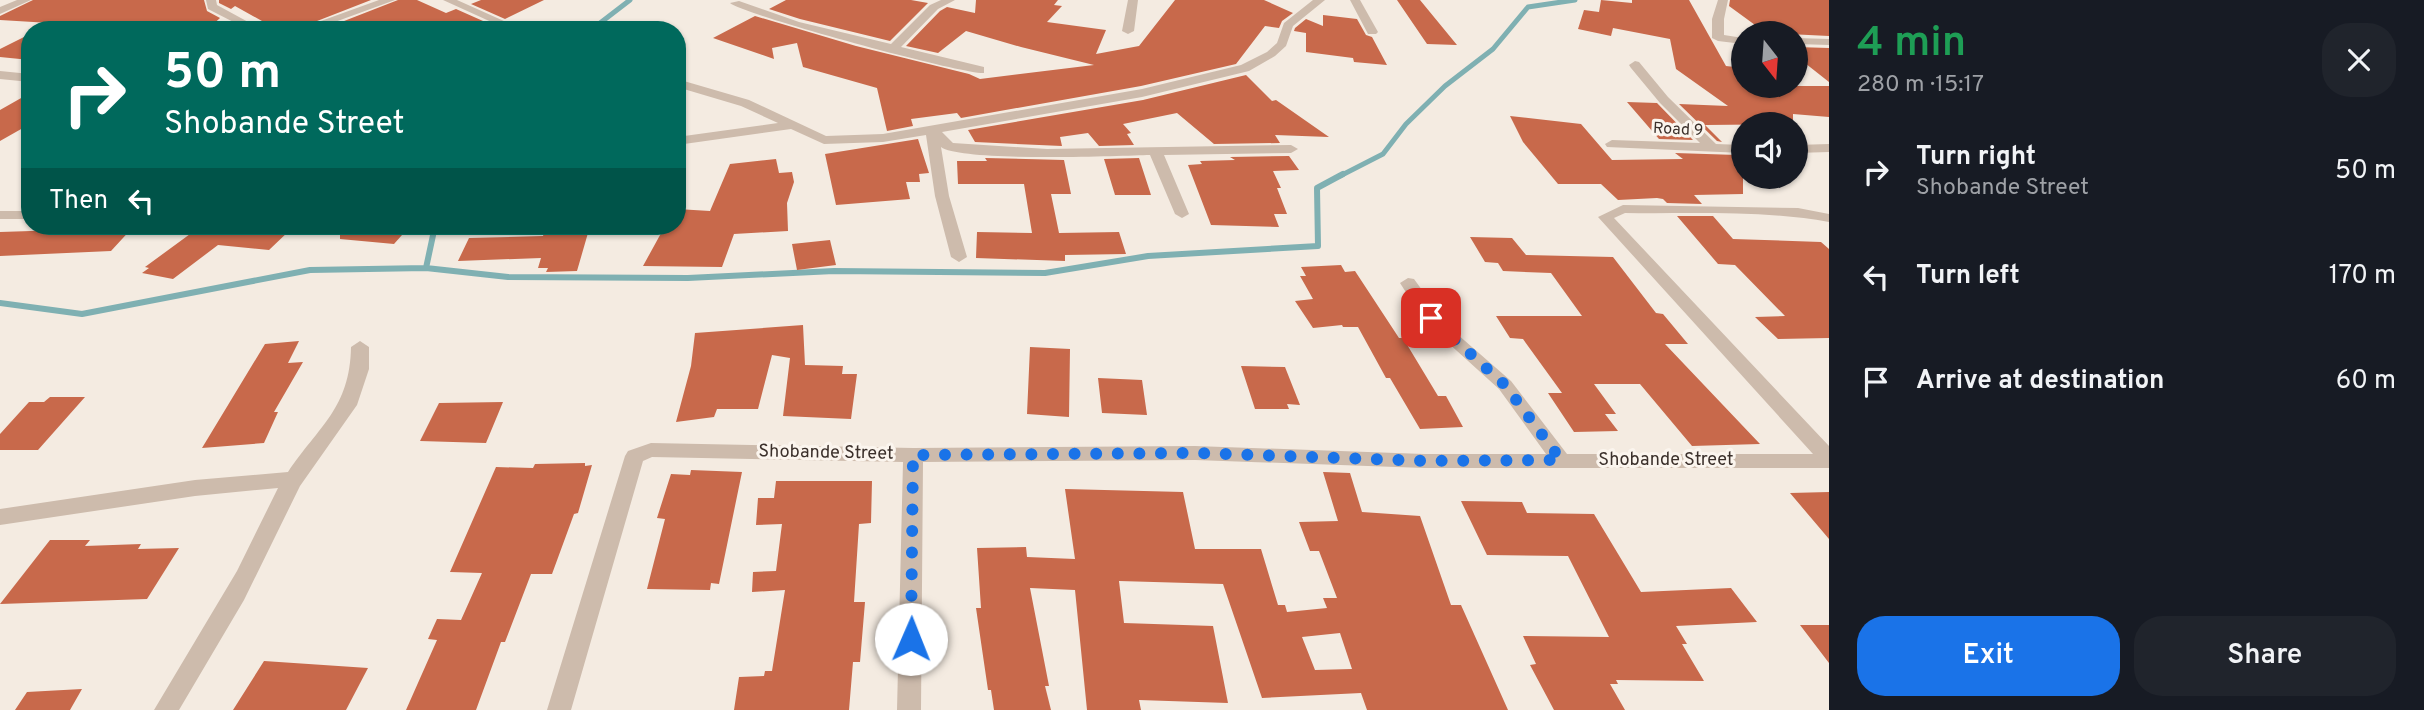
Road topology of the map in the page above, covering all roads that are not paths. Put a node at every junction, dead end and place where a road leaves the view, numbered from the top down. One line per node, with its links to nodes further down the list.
1 (26, 0): 11 (street)
2 (211, 0): 12 (street)
3 (390, 0): 13 (street)
4 (448, 0): 14 (street)
5 (950, 0): 20 (street)
6 (1133, 0): 15 (street)
7 (1320, 0): 27 (street)
8 (1355, 0): 16 (street)
9 (1723, 0): 17 (street)
10 (735, 3): 20 (street)
11 (0, 11)
12 (240, 21)
13 (328, 21)
14 (498, 21)
15 (1128, 30)
16 (1372, 32)
17 (1731, 40)
18 (1808, 41): 19 (street)
19 (1829, 42)
20 (892, 50): 22 (street)
21 (1635, 65): 32 (street)
22 (980, 70)
23 (0, 75): 24 (street)
24 (21, 77)
25 (686, 86): 26 (street)
26 (789, 126): 27 (street); 28 (street)
27 (932, 130): 35 (street); 40 (street)
28 (686, 140)
29 (1612, 144): 32 (street, Road 9)
30 (1829, 148): 34 (street)
31 (1291, 149): 35 (street)
32 (1713, 149): 33 (street, Road 9)
33 (1731, 149)
34 (1808, 149)
35 (1155, 150): 36 (street)
36 (1182, 214)
37 (0, 215): 38 (street)
38 (21, 215)
39 (1829, 218): 45 (street)
40 (959, 257)
41 (1408, 283): 44 (street)
42 (360, 347): 46 (street)
43 (913, 455): 44 (street, Shobande Street); 49 (street, Shobande Street); 50 (street)
44 (1561, 460): 45 (street, Shobande Street)
45 (1829, 460)
46 (293, 480): 47 (street); 48 (street)
47 (0, 517)
48 (166, 710)
49 (559, 710)
50 (909, 710)

